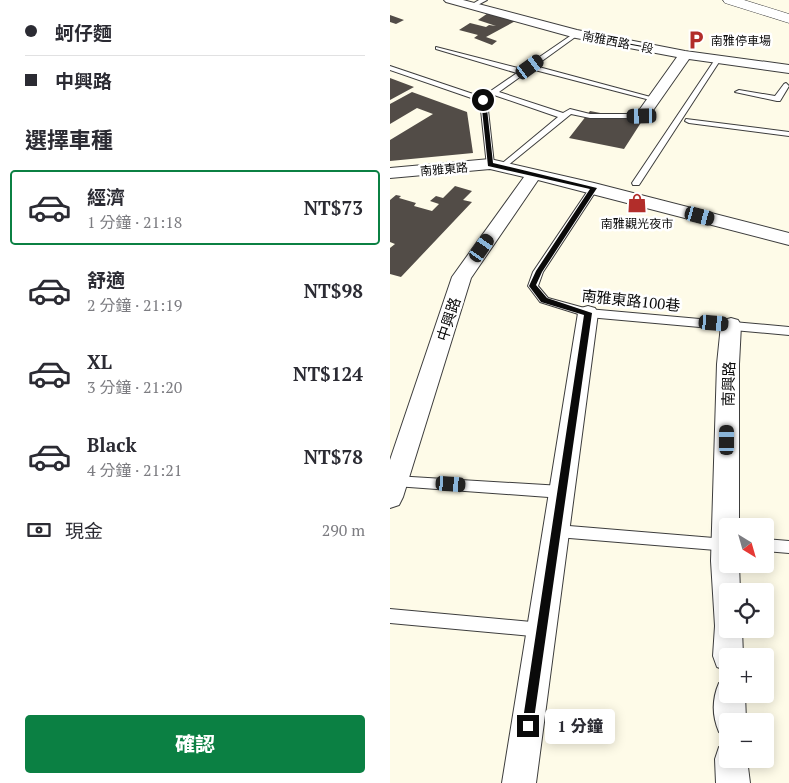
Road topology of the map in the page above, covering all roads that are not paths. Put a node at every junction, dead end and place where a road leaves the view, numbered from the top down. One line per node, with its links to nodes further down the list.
1 (450, 0): 4 (street, 南雅西路一段)
2 (484, 0): 4 (lane)
3 (730, 0): 5 (street)
4 (472, 6): 6 (street, 南雅西路一段)
5 (789, 19)
6 (576, 34): 8 (street, 南雅西路一段); 10 (lane)
7 (438, 48): 13 (lane)
8 (685, 55): 9 (street, 南雅西路一段); 17 (street)
9 (718, 59): 12 (street, 南雅西路一段); 28 (lane)
10 (530, 67): 13 (lane); 17 (lane)
11 (390, 68): 19 (lane)
12 (789, 69)
13 (523, 72): 16 (lane)
14 (786, 85): 18 (lane)
15 (739, 92): 18 (lane)
16 (494, 93): 19 (lane); 21 (lane)
17 (654, 99): 22 (street)
18 (777, 99): 20 (lane)
19 (483, 100): 25 (lane)
20 (789, 101)
21 (563, 116): 22 (lane); 25 (lane)
22 (642, 116)
23 (689, 121): 24 (lane)
24 (789, 134)
25 (496, 166): 26 (street, 南雅東路); 27 (street, 南雅東路)
26 (390, 173)
27 (534, 174): 29 (street, 南雅東路); 34 (street, 中興路)
28 (636, 184)
29 (594, 188): 30 (street, 南雅東路); 31 (lane, 南雅東路100巷)
30 (789, 239)
31 (588, 313): 32 (lane, 南雅東路100巷); 35 (street)
32 (732, 325): 33 (lane, 南雅東路100巷); 36 (street, 南興路)
33 (789, 331)
34 (393, 489): 35 (lane, 中興路)
35 (562, 492): 37 (street)
36 (727, 518)
37 (557, 531): 38 (lane); 42 (street)
38 (719, 544)
39 (774, 546): 40 (lane)
40 (789, 547)
41 (390, 616): 42 (lane)
42 (542, 630): 44 (street)
43 (732, 768): 45 (street)
44 (519, 783)
45 (733, 783)

